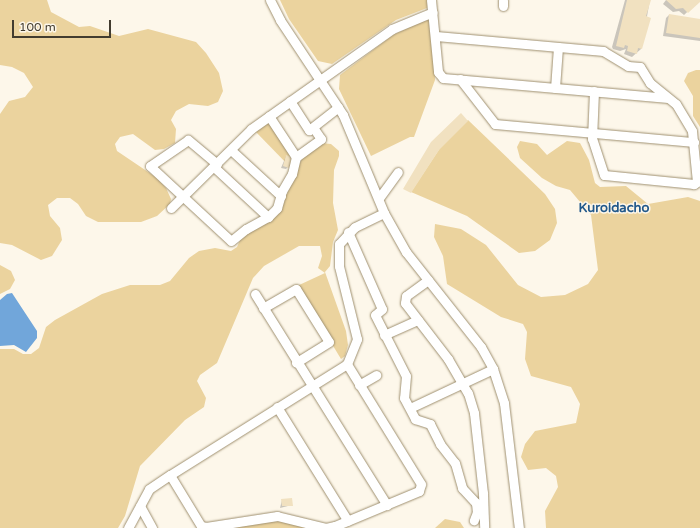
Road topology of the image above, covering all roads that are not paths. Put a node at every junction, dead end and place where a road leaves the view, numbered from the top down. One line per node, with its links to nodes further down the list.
1 (270, 0): 7 (street)
2 (431, 0): 3 (street)
3 (433, 12): 4 (street); 7 (street)
4 (436, 36): 5 (street); 6 (street)
5 (558, 47): 8 (street); 10 (street)
6 (460, 79): 8 (street); 15 (street)
7 (321, 80): 11 (street); 12 (street)
8 (555, 88): 9 (street)
9 (594, 91): 10 (street); 15 (street)
10 (668, 98): 16 (street)
11 (290, 102): 13 (street); 14 (street)
12 (338, 107): 14 (street); 23 (street)
13 (269, 116): 17 (street); 18 (street)
14 (313, 127): 18 (street)
15 (592, 133): 16 (street); 16 (street)
16 (694, 142)
17 (231, 150): 19 (street); 21 (street)
18 (296, 156): 21 (street)
19 (215, 166): 22 (street); 22 (street); 26 (street)
20 (398, 172): 23 (street)
21 (281, 196): 26 (street)
22 (183, 197): 24 (street); 26 (street)
23 (379, 198): 25 (street)
24 (171, 208)
25 (384, 213): 27 (street); 28 (street)
26 (268, 217)
27 (348, 232): 32 (street); 34 (street)
28 (428, 280): 31 (street); 35 (street)
29 (255, 294): 30 (street)
30 (263, 308): 33 (street); 33 (street)
31 (418, 320): 32 (street); 37 (street)
32 (384, 335): 41 (street)
33 (296, 363): 39 (street)
34 (347, 364): 38 (street); 39 (street)
35 (492, 369): 37 (street); 50 (street)
36 (376, 375): 38 (street)
37 (462, 383): 41 (street); 49 (street)
38 (359, 385): 43 (street)
39 (312, 386): 40 (street); 43 (street)
40 (277, 407): 42 (street); 46 (street)
41 (410, 408): 45 (street)
42 (170, 475): 44 (street); 46 (street)
43 (387, 505): 46 (street)
44 (140, 506): 47 (street); 48 (street)
45 (474, 520)
46 (348, 521)
47 (128, 528)
48 (152, 528)
49 (484, 528)
50 (519, 528)

